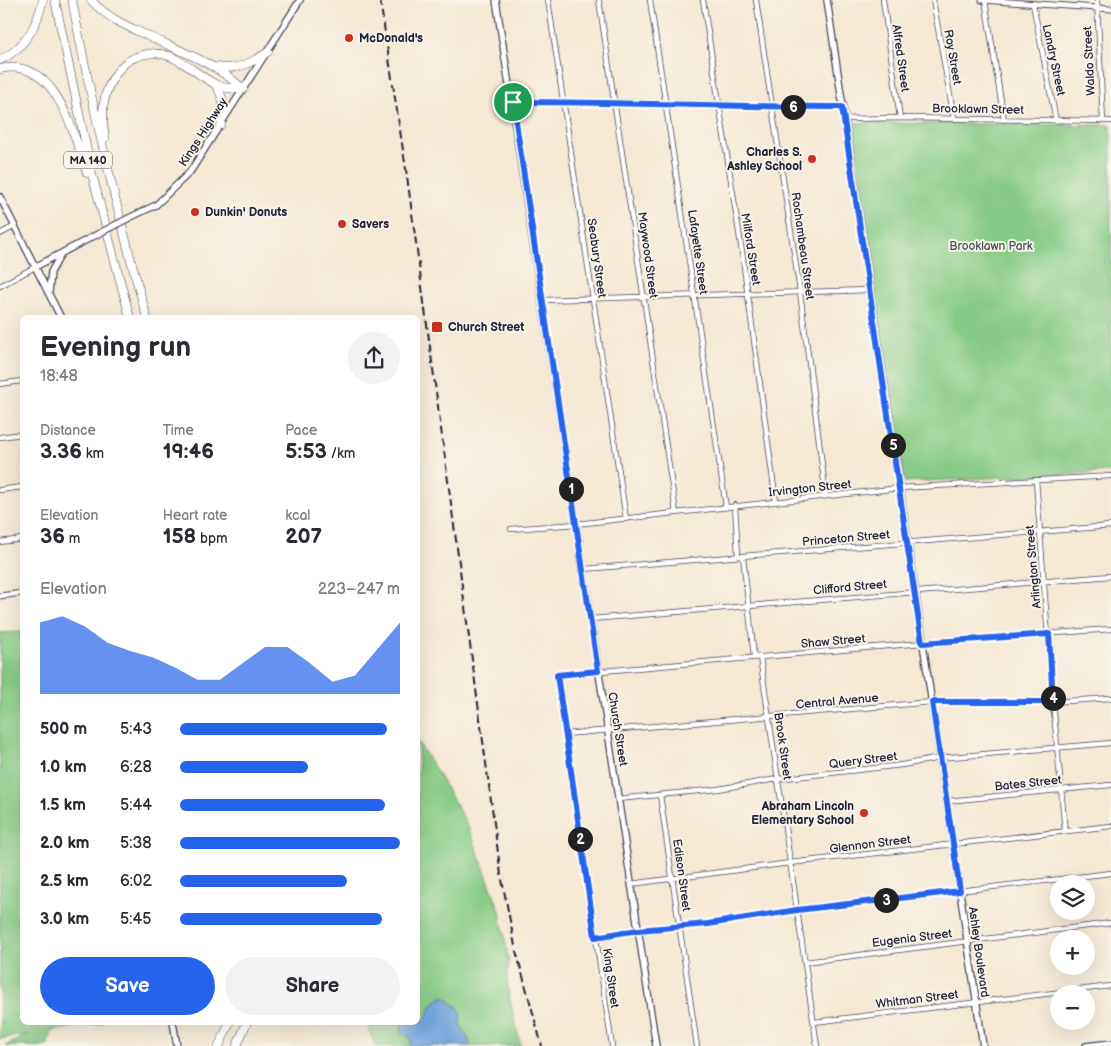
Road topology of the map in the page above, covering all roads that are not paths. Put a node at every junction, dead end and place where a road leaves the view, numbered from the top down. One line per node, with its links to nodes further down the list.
1 (43, 0): 22 (highway)
2 (55, 0): 44 (highway, MA 140)
3 (72, 0): 42 (highway, MA 140)
4 (91, 0): 23 (highway)
5 (300, 0): 21 (main road, Kings Highway)
6 (496, 0): 27 (main road, Church Street)
7 (548, 0): 28 (street, Seabury Street)
8 (599, 0): 29 (street, Maywood Street)
9 (650, 0): 30 (street, Lafayette Street)
10 (703, 0): 31 (street, Milford Street)
11 (756, 0): 32 (street, Rochambeau Street)
12 (827, 0): 33 (main road, Ashley Boulevard)
13 (883, 0): 34 (street, Alfred Street)
14 (933, 0): 35 (street, Roy Street)
15 (984, 0): 18 (street); 37 (street)
16 (1097, 0): 19 (street, Waldo Street)
17 (1048, 2): 18 (street); 19 (street)
18 (1032, 4): 38 (street, Landry Street)
19 (1096, 8): 20 (street); 39 (street, Waldo Street)
20 (1111, 9)
21 (268, 52): 23 (highway); 26 (main road, Kings Highway)
22 (0, 60)
23 (212, 66): 26 (highway)
24 (0, 69): 44 (highway)
25 (215, 84): 26 (highway); 41 (highway); 42 (highway)
26 (243, 89): 41 (main road, Kings Highway)
27 (513, 102): 28 (street); 57 (main road, Church Street)
28 (564, 102): 29 (street); 56 (street, Seabury Street)
29 (614, 102): 30 (street); 55 (street, Maywood Street)
30 (665, 104): 31 (street); 54 (street, Lafayette Street)
31 (718, 106): 32 (street); 52 (street, Milford Street)
32 (772, 107): 33 (street); 51 (street, Rochambeau Street)
33 (842, 107): 36 (main road, Ashley Boulevard)
34 (900, 118): 35 (street, Brooklawn Street); 36 (street, Brooklawn Street)
35 (954, 118): 37 (street, Brooklawn Street)
36 (844, 119): 50 (main road, Ashley Boulevard)
37 (1004, 120): 38 (street, Brooklawn Street)
38 (1056, 121): 39 (street, Brooklawn Street)
39 (1103, 121): 40 (street, Brooklawn Street)
40 (1111, 121)
41 (221, 125): 47 (main road, Kings Highway, bridge)
42 (112, 190): 60 (highway, MA 140)
43 (0, 197): 45 (main road)
44 (100, 208): 59 (highway, MA 140)
45 (15, 226): 46 (street); 48 (main road)
46 (0, 234)
47 (61, 254): 48 (main road, Kings Highway); 53 (main road)
48 (36, 268): 49 (street); 53 (main road)
49 (0, 286)
50 (870, 290): 51 (street); 68 (main road, Ashley Boulevard)
51 (800, 292): 52 (street); 70 (street, Rochambeau Street)
52 (748, 294): 54 (street); 71 (street, Milford Street)
53 (49, 295): 58 (main road)
54 (694, 295): 55 (street); 72 (street, Lafayette Street)
55 (644, 297): 56 (street); 74 (street, Maywood Street)
56 (593, 298): 57 (street); 75 (street, Seabury Street)
57 (542, 300): 76 (main road, Church Street)
58 (59, 315)
59 (129, 315)
60 (146, 315)
61 (20, 381): 62 (street)
62 (0, 384)
63 (20, 434): 64 (street)
64 (0, 437)
65 (1111, 476): 66 (street, Irvington Street)
66 (1036, 480): 68 (street, Irvington Street); 79 (street, Arlington Street)
67 (20, 487): 69 (street)
68 (900, 488): 70 (street, Irvington Street); 82 (main road, Ashley Boulevard)
69 (0, 490)
70 (826, 496): 71 (street, Irvington Street)
71 (776, 502): 73 (street, Irvington Street)
72 (726, 506): 73 (street, Irvington Street); 74 (street, Irvington Street)
73 (735, 506): 83 (street)
74 (676, 512): 75 (street, Irvington Street)
75 (626, 519): 76 (street, Irvington Street)
76 (576, 524): 78 (street, Irvington Street); 84 (main road, Church Street)
77 (1111, 526): 79 (street, Princeton Street)
78 (512, 529)
79 (1040, 532): 82 (street, Princeton Street); 86 (street, Arlington Street)
80 (20, 539): 81 (street)
81 (0, 542)
82 (907, 542): 83 (street, Princeton Street); 87 (main road, Ashley Boulevard)
83 (741, 556): 84 (street, Princeton Street); 90 (street)
84 (584, 569): 91 (main road, Church Street)
85 (1111, 576): 86 (street, Clifford Street)
86 (1044, 582): 87 (street, Clifford Street); 93 (street, Arlington Street)
87 (915, 592): 90 (street, Clifford Street); 94 (main road, Ashley Boulevard)
88 (20, 593): 89 (street)
89 (0, 596)
90 (748, 606): 91 (street, Clifford Street); 95 (street)
91 (591, 619): 97 (main road, Church Street)
92 (1111, 629): 93 (street, Shaw Street)
93 (1049, 634): 94 (street, Shaw Street); 101 (street, Arlington Street)
94 (922, 643): 96 (street, Shaw Street); 100 (main road, Ashley Boulevard)
95 (754, 657): 96 (street, Shaw Street); 97 (street, Shaw Street)
96 (760, 657): 102 (street, Brook Street)
97 (598, 671): 98 (street, Shaw Street); 103 (main road, Church Street)
98 (557, 675): 104 (street, King Street)
99 (1111, 698): 101 (street, Central Avenue)
100 (932, 702): 101 (street, Central Avenue); 102 (street, Central Avenue); 107 (main road, Ashley Boulevard)
101 (1053, 702): 106 (street, Arlington Street)
102 (769, 716): 103 (street, Central Avenue); 108 (street, Brook Street)
103 (608, 730): 104 (street, Central Avenue); 112 (main road, Church Street)
104 (565, 734): 126 (street, King Street)
105 (1111, 743): 106 (street, Query Street)
106 (1058, 748): 107 (street, Query Street); 110 (street, Arlington Street)
107 (940, 758): 108 (street, Query Street); 113 (main road, Ashley Boulevard)
108 (777, 780): 111 (street, Query Street); 117 (street, Brook Street)
109 (1111, 785): 110 (street, Bates Street)
110 (1062, 790): 113 (street, Bates Street); 115 (street, Arlington Street)
111 (660, 795): 112 (street, Query Street); 119 (street, Edison Street)
112 (618, 798): 120 (main road, Church Street)
113 (947, 801): 116 (main road, Ashley Boulevard)
114 (1111, 826): 115 (street, Glennon Street)
115 (1066, 831): 116 (street, Glennon Street)
116 (953, 844): 117 (street, Glennon Street); 121 (main road, Ashley Boulevard)
117 (790, 863): 119 (street, Glennon Street); 122 (street, Brook Street)
118 (1111, 873): 121 (street)
119 (672, 878): 120 (street, Glennon Street); 124 (street, Edison Street)
120 (631, 884): 125 (main road, Church Street)
121 (960, 891): 122 (street); 127 (main road, Ashley Boulevard)
122 (797, 910): 124 (street); 128 (street, Brook Street)
123 (1111, 923): 127 (street, Eugenia Street)
124 (679, 926): 125 (street); 141 (street, Edison Street)
125 (638, 930): 126 (street); 140 (main road, Church Street)
126 (595, 937): 139 (street, King Street)
127 (967, 942): 128 (street, Eugenia Street); 130 (main road, Ashley Boulevard)
128 (805, 962): 131 (street, Brook Street)
129 (1111, 986): 130 (street, Whitman Street)
130 (976, 1002): 131 (street, Whitman Street); 143 (main road, Ashley Boulevard)
131 (814, 1022): 142 (street, Brook Street)
132 (174, 1025): 136 (main road)
133 (229, 1025): 137 (highway)
134 (246, 1025): 138 (highway)
135 (1111, 1043): 144 (main road)
136 (177, 1046)
137 (219, 1046)
138 (237, 1046)
139 (612, 1046)
140 (656, 1046)
141 (697, 1046)
142 (818, 1046)
143 (983, 1046)
144 (1086, 1046)

